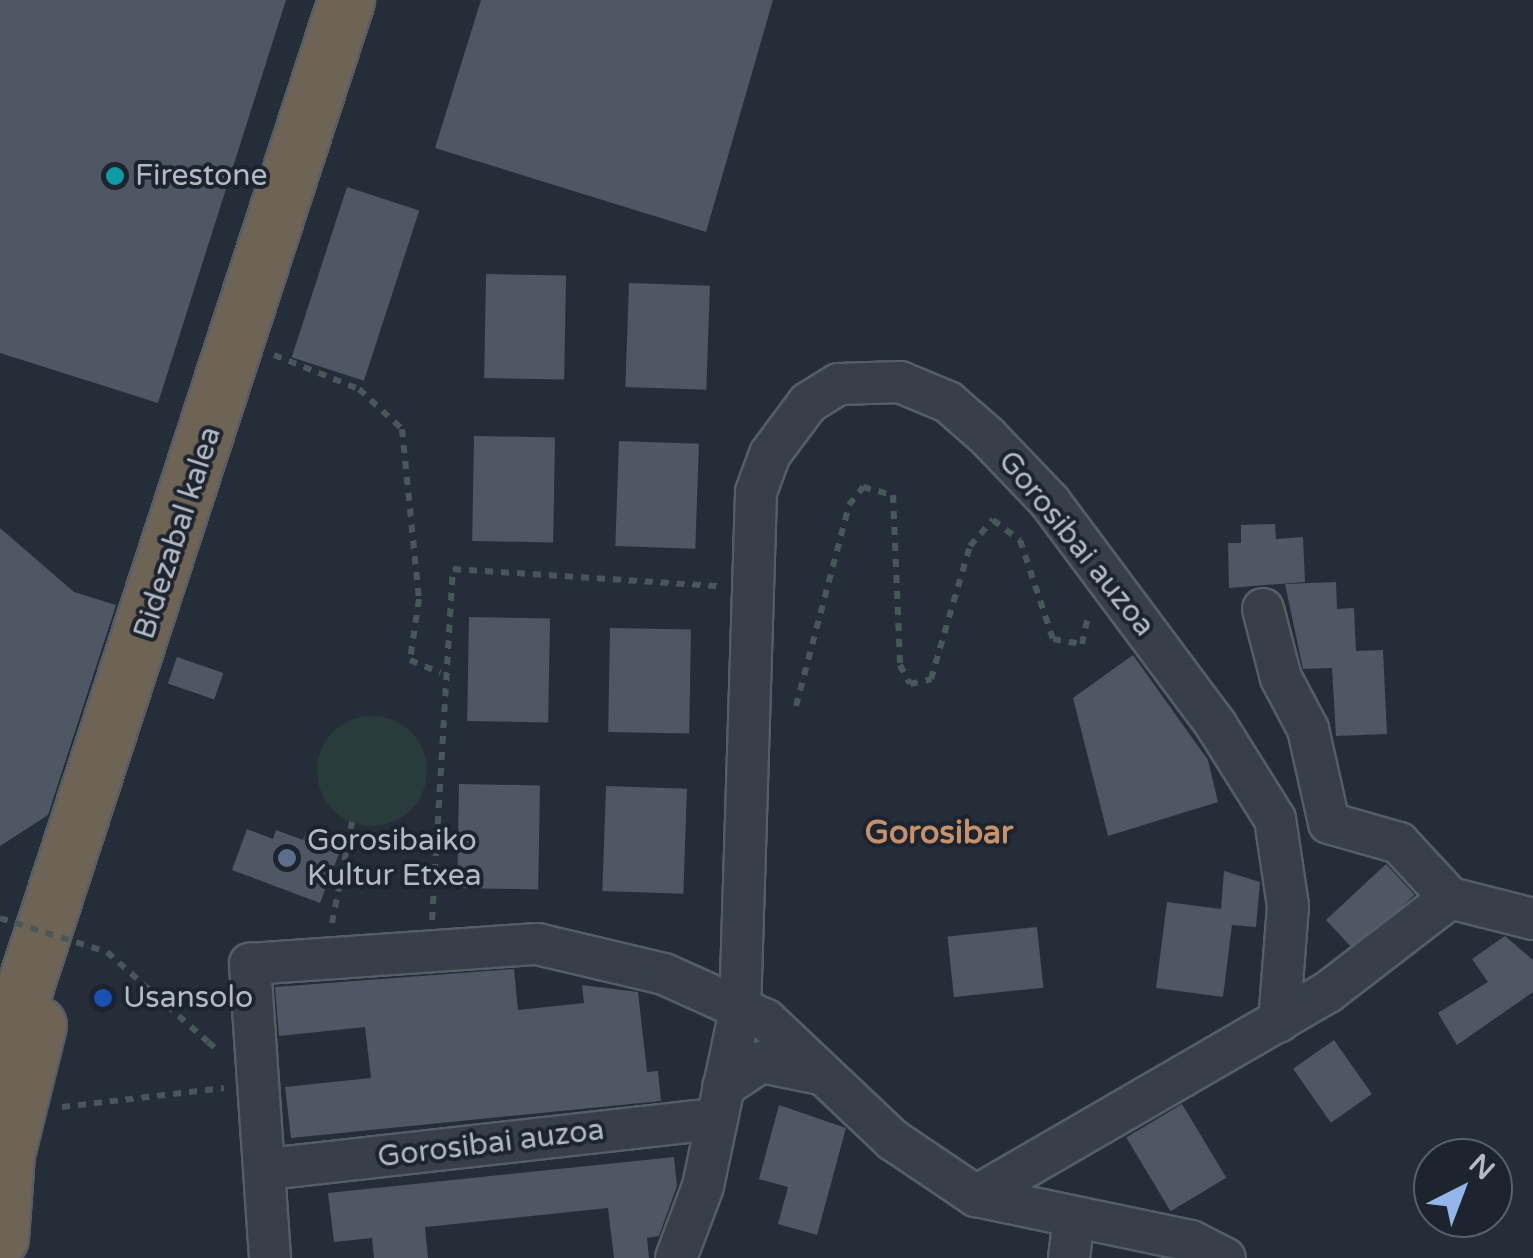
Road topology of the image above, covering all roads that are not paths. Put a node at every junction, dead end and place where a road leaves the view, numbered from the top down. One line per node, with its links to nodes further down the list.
1 (346, 0): 3 (highway, Bidezabal kalea)
2 (1264, 609): 4 (street)
3 (74, 856): 9 (highway, Bidezabal kalea); 14 (highway)
4 (1450, 898): 5 (street); 7 (street)
5 (1533, 919)
6 (753, 1016): 7 (street, Gorosibai auzoa); 8 (street); 10 (street); 11 (street, Gorosibai auzoa); 12 (street)
7 (1279, 1022): 13 (street)
8 (761, 1062): 10 (street); 11 (street)
9 (0, 1063)
10 (820, 1074): 13 (street)
11 (718, 1103): 12 (street, Gorosibai auzoa); 17 (street, Gorosibai auzoa)
12 (269, 1169): 16 (street)
13 (976, 1196): 15 (street)
14 (0, 1238)
15 (1071, 1239): 18 (street)
16 (270, 1258)
17 (676, 1258)
18 (1225, 1258)

